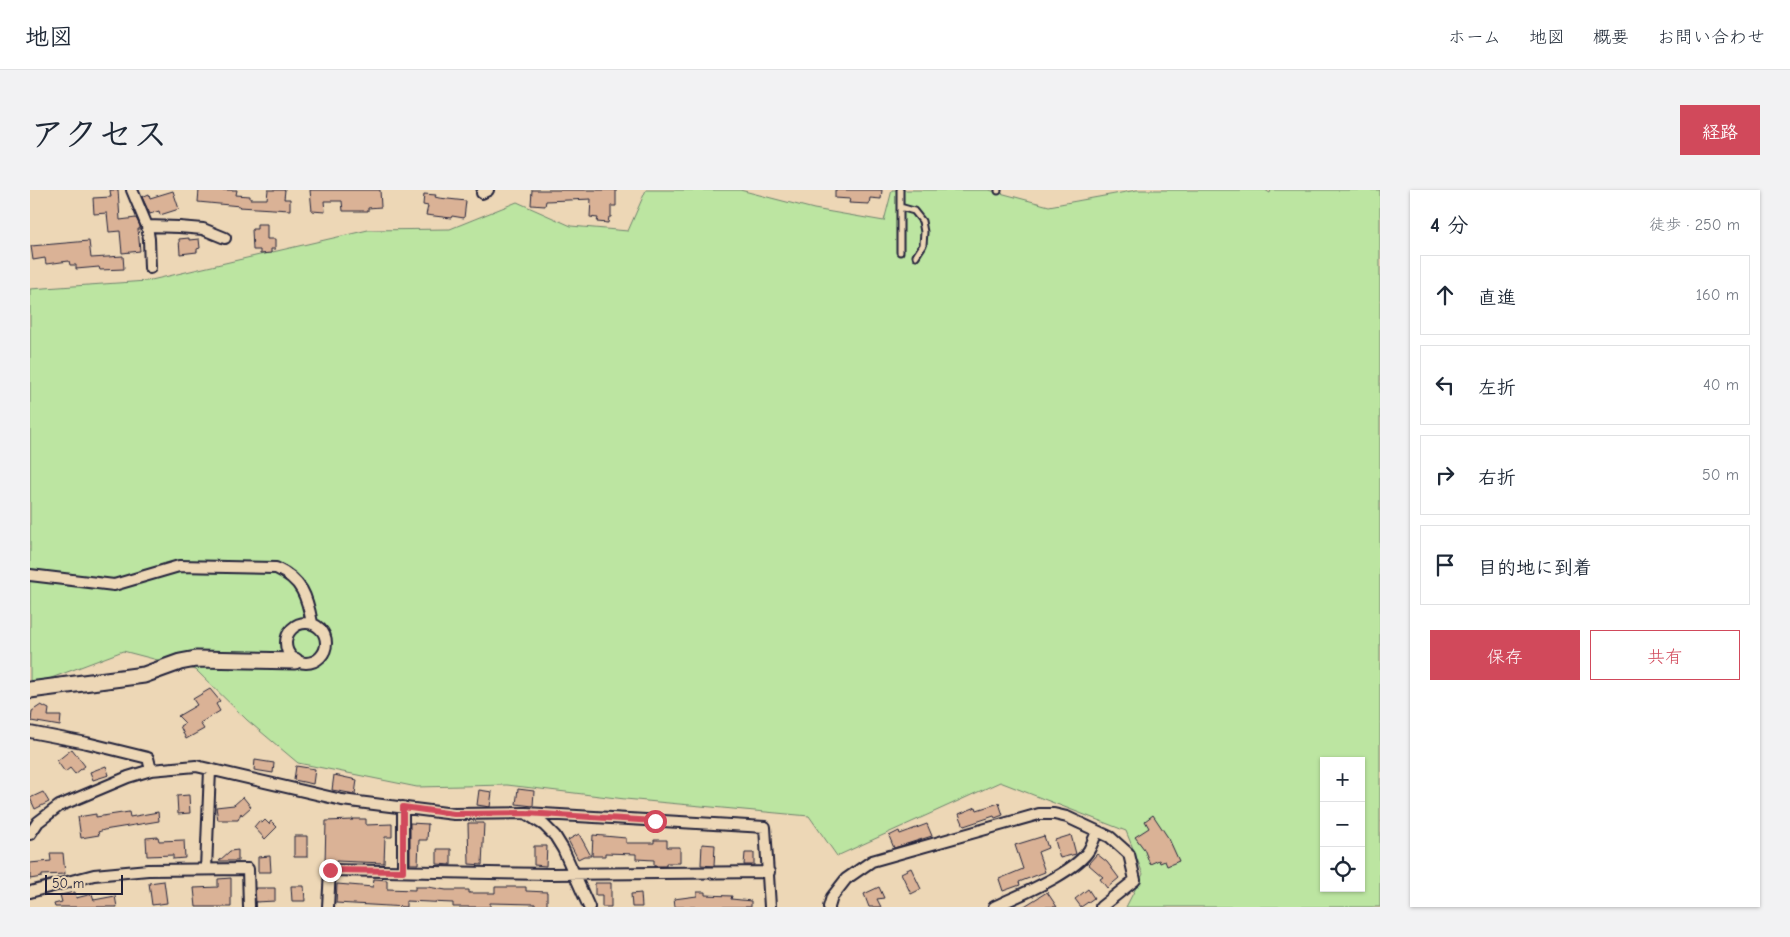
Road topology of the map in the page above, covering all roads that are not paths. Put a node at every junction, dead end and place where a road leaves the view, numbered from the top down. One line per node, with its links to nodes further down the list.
1 (132, 190): 4 (street)
2 (900, 190): 3 (lane)
3 (900, 207): 6 (lane); 7 (lane)
4 (147, 226): 5 (street); 8 (street)
5 (225, 238)
6 (900, 252)
7 (916, 256)
8 (150, 268)
9 (30, 576): 10 (street)
10 (312, 623): 11 (street); 11 (street)
11 (295, 661): 12 (street)
12 (30, 690)
13 (30, 732): 14 (street)
14 (151, 770): 15 (street); 19 (street)
15 (210, 770): 16 (street); 20 (street)
16 (403, 807): 17 (street); 21 (street)
17 (526, 813): 22 (street); 23 (street)
18 (1096, 832): 29 (street); 30 (street); 31 (street)
19 (30, 834)
20 (206, 869): 24 (street); 25 (street)
21 (403, 871): 23 (street); 26 (street)
22 (769, 872): 23 (street); 28 (street)
23 (573, 874): 27 (street)
24 (30, 892)
25 (249, 907)
26 (328, 907)
27 (589, 907)
28 (770, 907)
29 (829, 907)
30 (994, 907)
31 (1101, 907)

